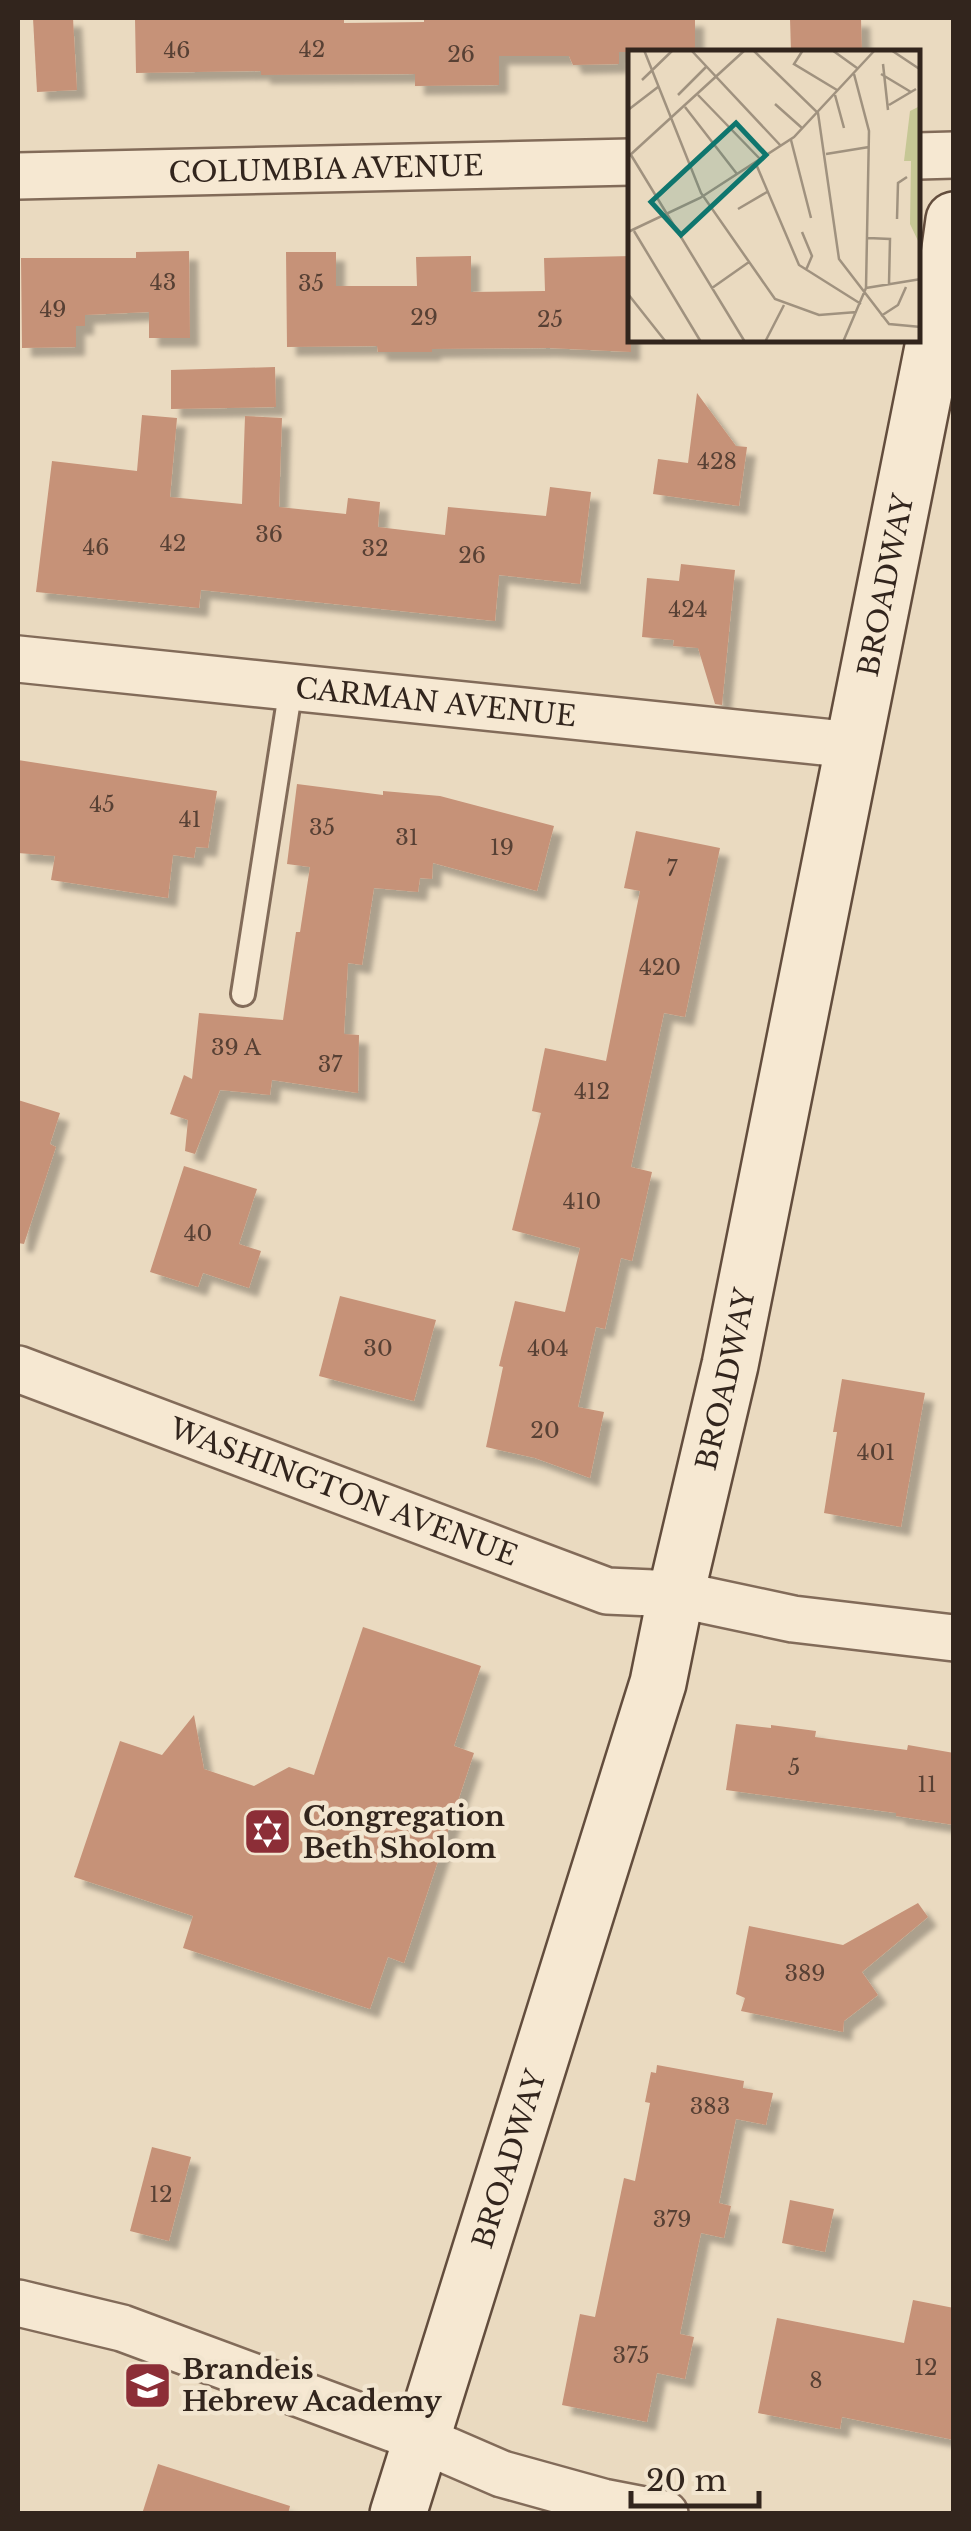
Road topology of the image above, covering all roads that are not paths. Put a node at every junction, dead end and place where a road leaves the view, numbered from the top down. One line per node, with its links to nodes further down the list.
1 (954, 155): 2 (street)
2 (921, 156)
3 (628, 162): 4 (street, COLUMBIA AVENUE)
4 (18, 176)
5 (954, 220): 6 (main road, BROADWAY)
6 (949, 294): 9 (main road, BROADWAY)
7 (18, 659): 8 (street, CARMAN AVENUE)
8 (291, 687): 9 (street, CARMAN AVENUE); 10 (lane)
9 (853, 745): 12 (main road, BROADWAY)
10 (243, 994)
11 (18, 1369): 12 (street, WASHINGTON AVENUE)
12 (676, 1594): 13 (street, WASHINGTON AVENUE); 15 (main road, BROADWAY)
13 (954, 1638)
14 (18, 2302): 15 (street)
15 (422, 2439): 16 (main road, BROADWAY); 17 (street)
16 (398, 2514)
17 (665, 2514)

